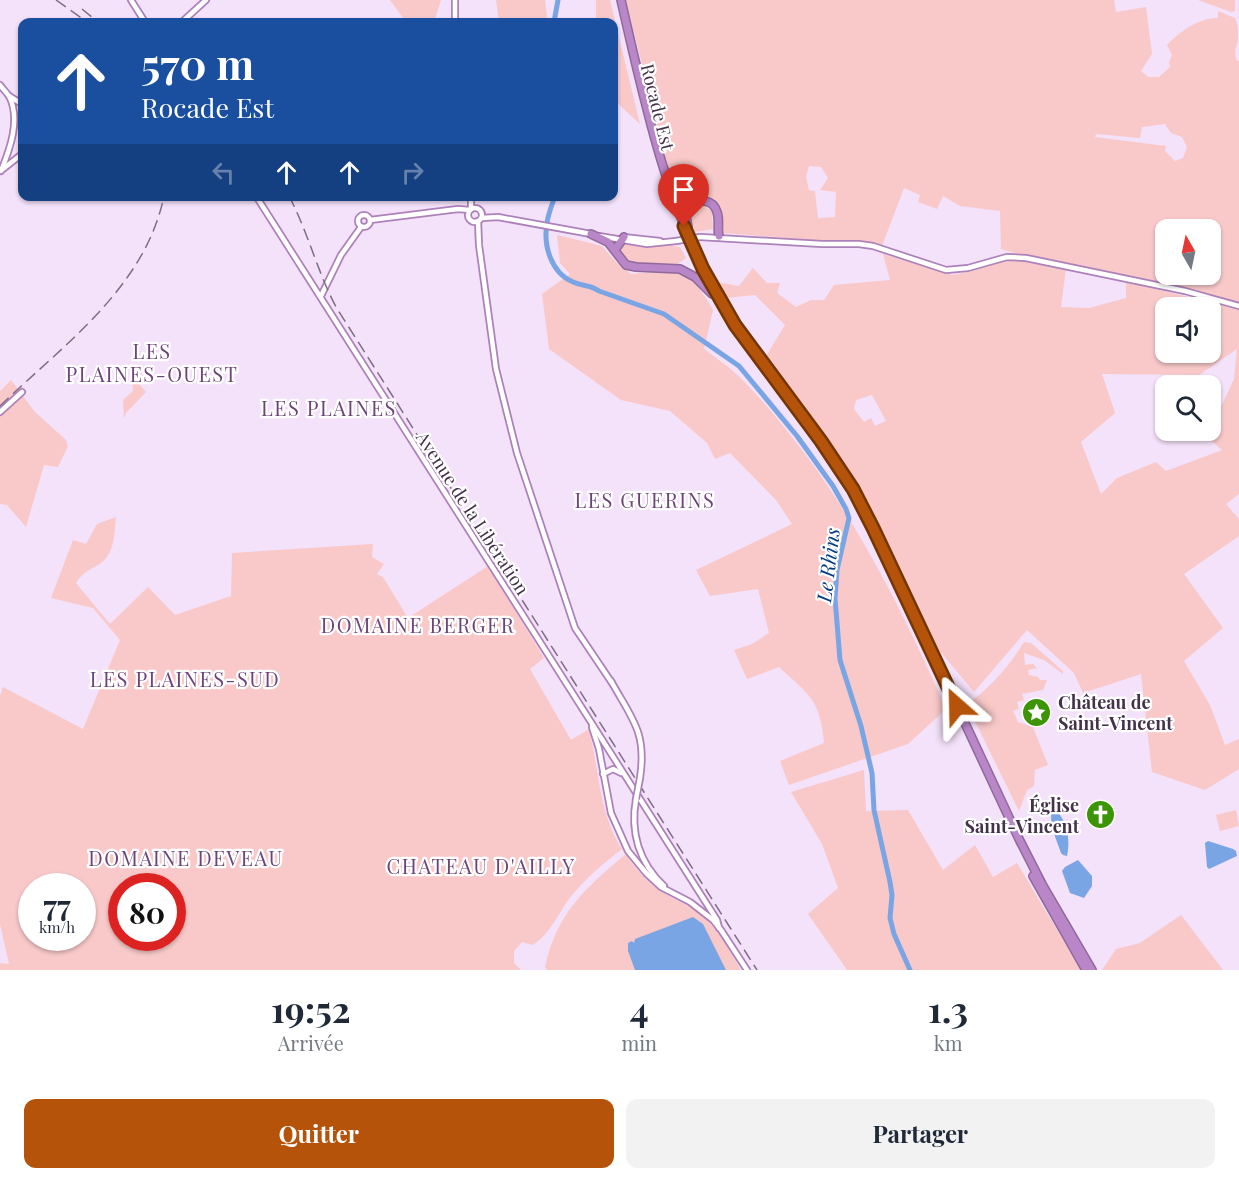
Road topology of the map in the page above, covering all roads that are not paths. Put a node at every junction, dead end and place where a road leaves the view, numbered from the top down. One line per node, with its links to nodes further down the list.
1 (131, 0): 6 (street)
2 (206, 0): 7 (street)
3 (455, 0): 8 (street)
4 (616, 0): 28 (highway, Rocade Est)
5 (621, 0): 27 (highway, Rocade Est)
6 (142, 18)
7 (186, 18)
8 (455, 18)
9 (0, 85): 10 (street)
10 (9, 96): 11 (street); 13 (street)
11 (18, 102)
12 (18, 157): 13 (street)
13 (1, 172)
14 (259, 201): 29 (street, Avenue de la Libération)
15 (472, 201): 16 (street)
16 (472, 211): 17 (street); 17 (street); 18 (street)
17 (479, 218): 21 (street); 37 (street, bridge)
18 (370, 220): 19 (street); 19 (street)
19 (361, 226): 29 (street)
20 (718, 228): 23 (highway); 24 (highway); 27 (highway)
21 (578, 231): 22 (street); 25 (street)
22 (591, 234): 25 (street); 26 (highway)
23 (710, 236): 24 (street); 25 (street, bridge)
24 (719, 236): 30 (street)
25 (623, 238): 26 (highway)
26 (615, 250): 28 (highway)
27 (703, 269): 33 (highway, Rocade Est)
28 (712, 294): 33 (highway, Rocade Est)
29 (321, 296): 34 (street, Avenue de la Libération)
30 (1239, 306)
31 (21, 392): 32 (street)
32 (0, 411)
33 (851, 490): 40 (highway); 41 (highway)
34 (590, 722): 35 (street); 36 (street)
35 (603, 774): 36 (street); 37 (street)
36 (629, 782): 38 (street)
37 (671, 891): 38 (street)
38 (719, 927): 39 (street)
39 (747, 970)
40 (1086, 970)
41 (1092, 970)

